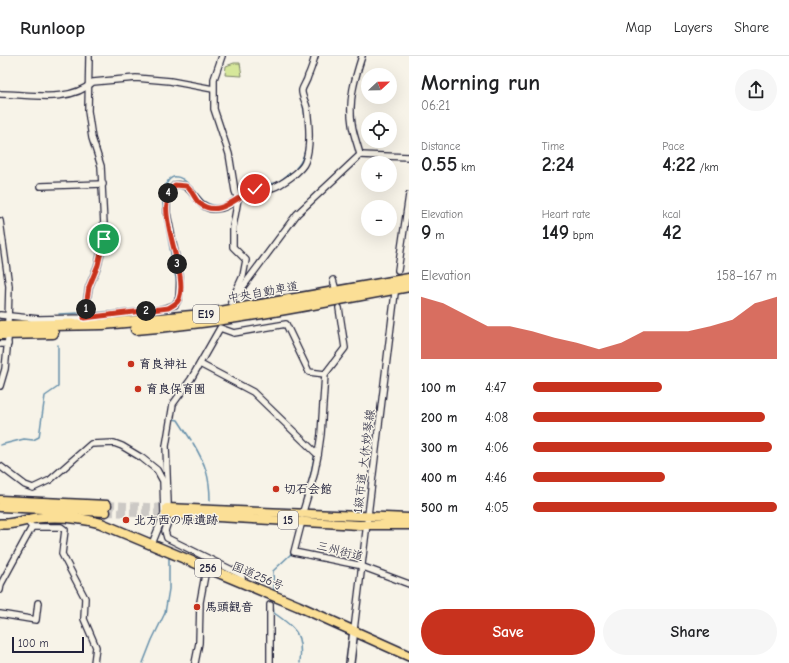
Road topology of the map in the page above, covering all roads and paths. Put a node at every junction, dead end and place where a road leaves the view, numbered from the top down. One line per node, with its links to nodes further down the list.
1 (89, 56): 5 (street)
2 (222, 56): 6 (street)
3 (315, 56): 13 (street)
4 (362, 56): 8 (street)
5 (89, 86): 6 (street); 7 (street); 10 (street)
6 (213, 89): 13 (street)
7 (0, 94)
8 (360, 155): 9 (street); 13 (street)
9 (409, 157)
10 (103, 184): 11 (street); 24 (street)
11 (41, 186)
12 (409, 195): 15 (street)
13 (238, 199): 24 (street)
14 (0, 221): 23 (street)
15 (398, 270)
16 (409, 279): 25 (highway, 中央自動車道 / E19)
17 (333, 280): 19 (street)
18 (409, 286): 26 (highway, 中央自動車道 / E19)
19 (335, 287)
20 (395, 294): 38 (street, 1級市道 大休妙琴線)
21 (339, 308): 29 (street)
22 (0, 315): 23 (street)
23 (9, 315): 24 (street); 25 (street)
24 (84, 318)
25 (4, 324)
26 (5, 339): 27 (street); 30 (street)
27 (0, 344)
28 (200, 364): 29 (street); 31 (street); 35 (street)
29 (325, 374): 31 (street)
30 (0, 386)
31 (318, 455): 36 (street)
32 (0, 466): 42 (street)
33 (0, 500): 34 (main road)
34 (0, 507)
35 (167, 512): 36 (main road, 15); 45 (street)
36 (302, 518): 38 (main road, 15); 43 (street, 三州街道)
37 (409, 518): 38 (main road, 15)
38 (368, 521): 41 (main road, 15); 43 (street, 1級市道 大休妙琴線)
39 (0, 524): 40 (highway, 国道256号 / 256)
40 (29, 524): 42 (highway, 国道256号 / 256); 47 (street); 53 (street)
41 (409, 525)
42 (152, 544): 45 (highway, 国道256号 / 256)
43 (362, 567): 46 (street, 三州街道); 51 (street, 1級市道 大休妙琴線)
44 (205, 575): 54 (street)
45 (242, 582): 51 (highway, 国道256号 / 256)
46 (409, 584)
47 (0, 590)
48 (38, 603): 50 (street)
49 (270, 605): 55 (street)
50 (0, 614)
51 (354, 630): 52 (highway, 国道256号 / 256); 56 (main road)
52 (409, 655)
53 (94, 663)
54 (195, 663)
55 (270, 663)
56 (350, 663)

